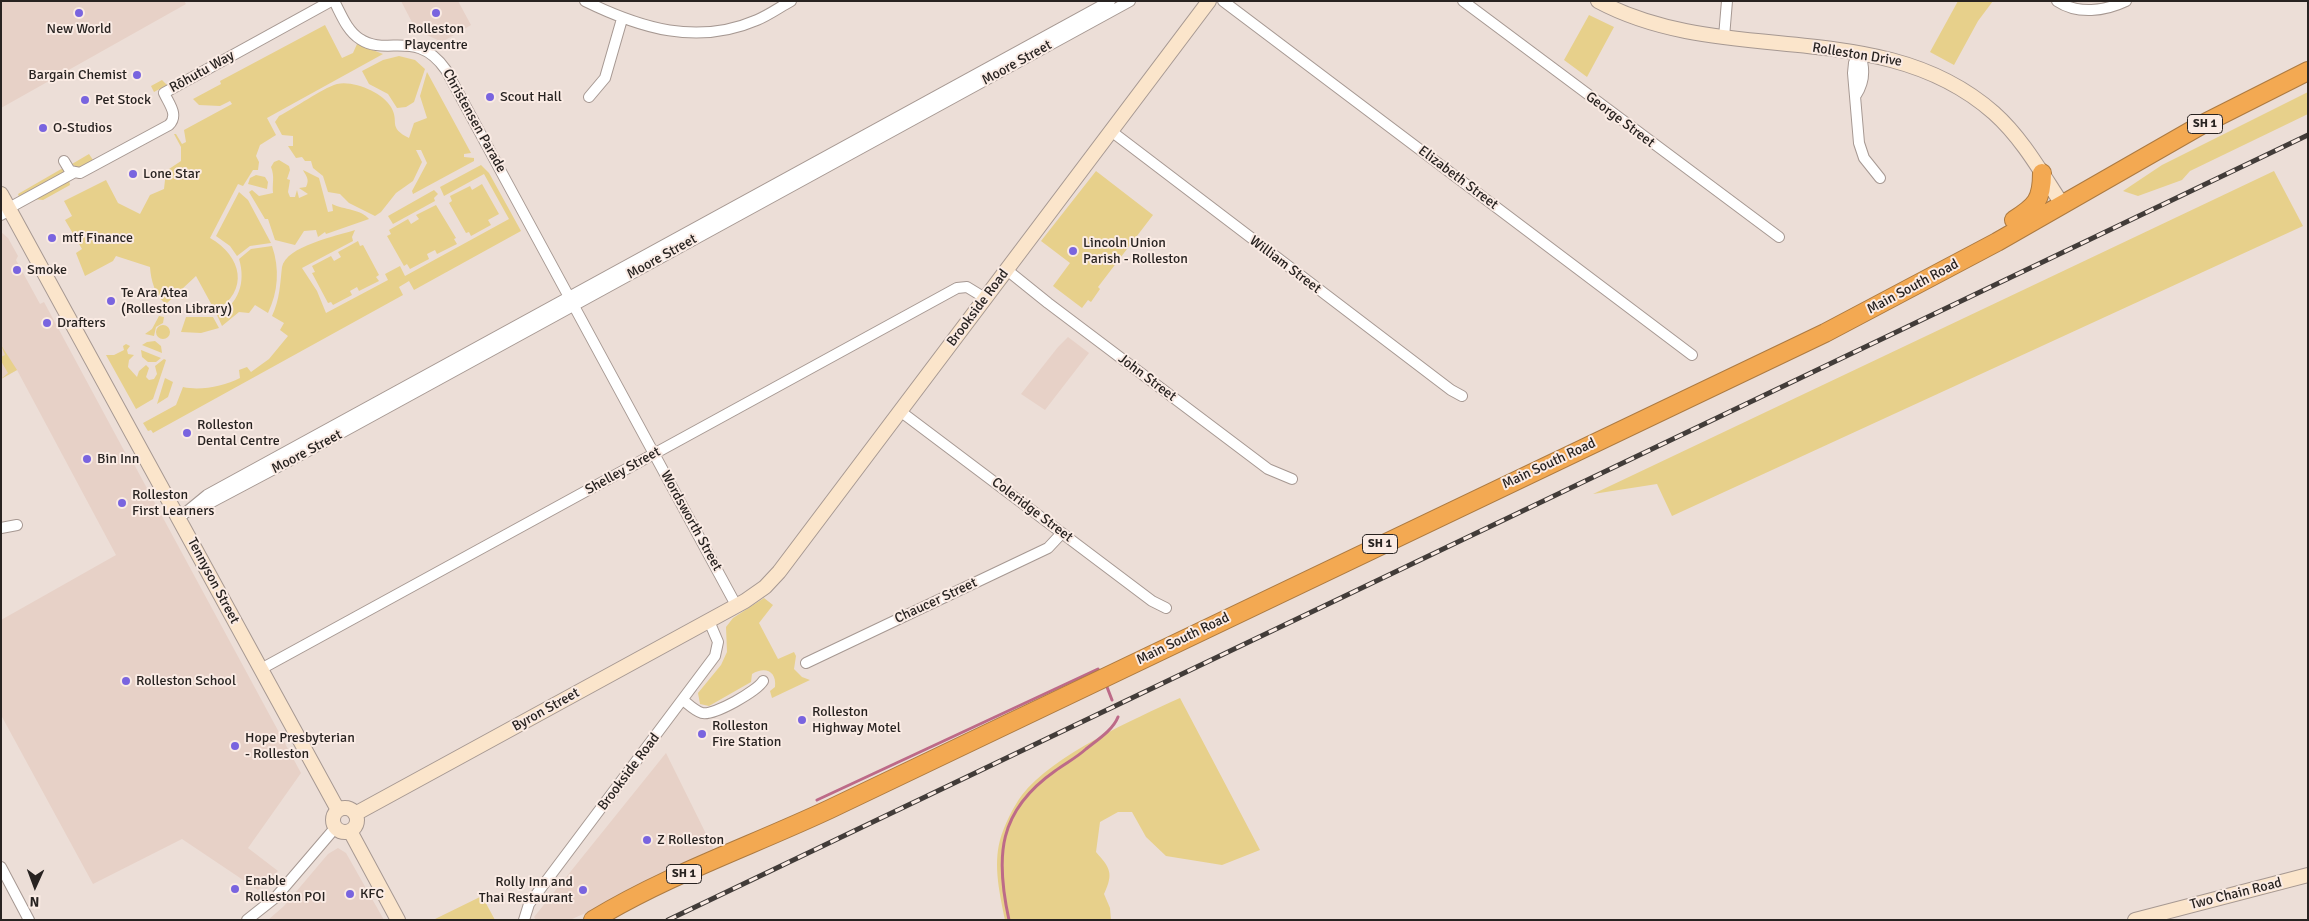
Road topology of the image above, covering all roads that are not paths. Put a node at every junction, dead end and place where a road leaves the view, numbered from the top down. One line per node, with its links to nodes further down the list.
1 (333, 1): 21 (street, Rōhutu Way); 30 (street, Christensen Parade)
2 (585, 1): 13 (street)
3 (791, 1): 13 (street)
4 (1110, 1): 30 (street, Moore Street)
5 (1130, 1): 30 (street, Moore Street)
6 (1209, 1): 18 (street, Brookside Road)
7 (1223, 1): 31 (street, Elizabeth Street)
8 (1463, 1): 26 (street, George Street)
9 (1598, 1): 14 (street, Rolleston Drive)
10 (1726, 1): 14 (street)
11 (2057, 1): 12 (street)
12 (2126, 1)
13 (622, 19): 17 (street)
14 (1724, 37): 15 (street, Rolleston Drive)
15 (1859, 53): 20 (street, Rolleston Drive); 22 (street)
16 (2308, 71): 24 (highway, Main South Road / SH 1)
17 (589, 97)
18 (1111, 131): 27 (street, Brookside Road); 32 (street, William Street)
19 (64, 161): 21 (street)
20 (2042, 173): 24 (street, Rolleston Drive); 28 (highway)
21 (74, 174): 25 (street, Rōhutu Way)
22 (1880, 178)
23 (1, 194): 25 (street, Tennyson Street)
24 (2062, 204): 28 (highway, Main South Road / SH 1)
25 (7, 211): 36 (street, Tennyson Street)
26 (1779, 237)
27 (1007, 270): 29 (street, Brookside Road); 35 (street, John Street)
28 (1930, 279): 51 (highway, Main South Road / SH 1)
29 (985, 298): 33 (street, Brookside Road); 34 (street, Shelley Street)
30 (571, 302): 34 (street, Wordsworth Street); 36 (street, Moore Street)
31 (1692, 355)
32 (1462, 396)
33 (900, 411): 39 (street, Coleridge Street); 40 (street, Brookside Road)
34 (654, 454): 40 (street, Wordsworth Street); 44 (street, Shelley Street)
35 (1292, 479)
36 (179, 518): 44 (street, Tennyson Street)
37 (16, 525): 38 (street)
38 (1, 528)
39 (1062, 533): 41 (street, Coleridge Street); 43 (street, Chaucer Street)
40 (736, 605): 42 (street, Byron Street)
41 (1166, 608)
42 (709, 621): 46 (street, Brookside Road); 48 (street, Byron Street)
43 (806, 663)
44 (261, 669): 47 (street, Tennyson Street)
45 (763, 681): 46 (street)
46 (683, 700): 57 (street, Brookside Road)
47 (338, 810): 48 (street); 49 (street)
48 (355, 814): 50 (street)
49 (335, 828): 50 (street); 55 (street)
50 (350, 831): 56 (street)
51 (778, 833): 58 (highway, Main South Road / SH 1); 59 (highway, Main South Road / SH 1)
52 (1, 867): 54 (street)
53 (2308, 875): 60 (street, Two Chain Road)
54 (29, 920)
55 (247, 920)
56 (398, 920)
57 (524, 920)
58 (593, 920)
59 (609, 920)
60 (2135, 920)

